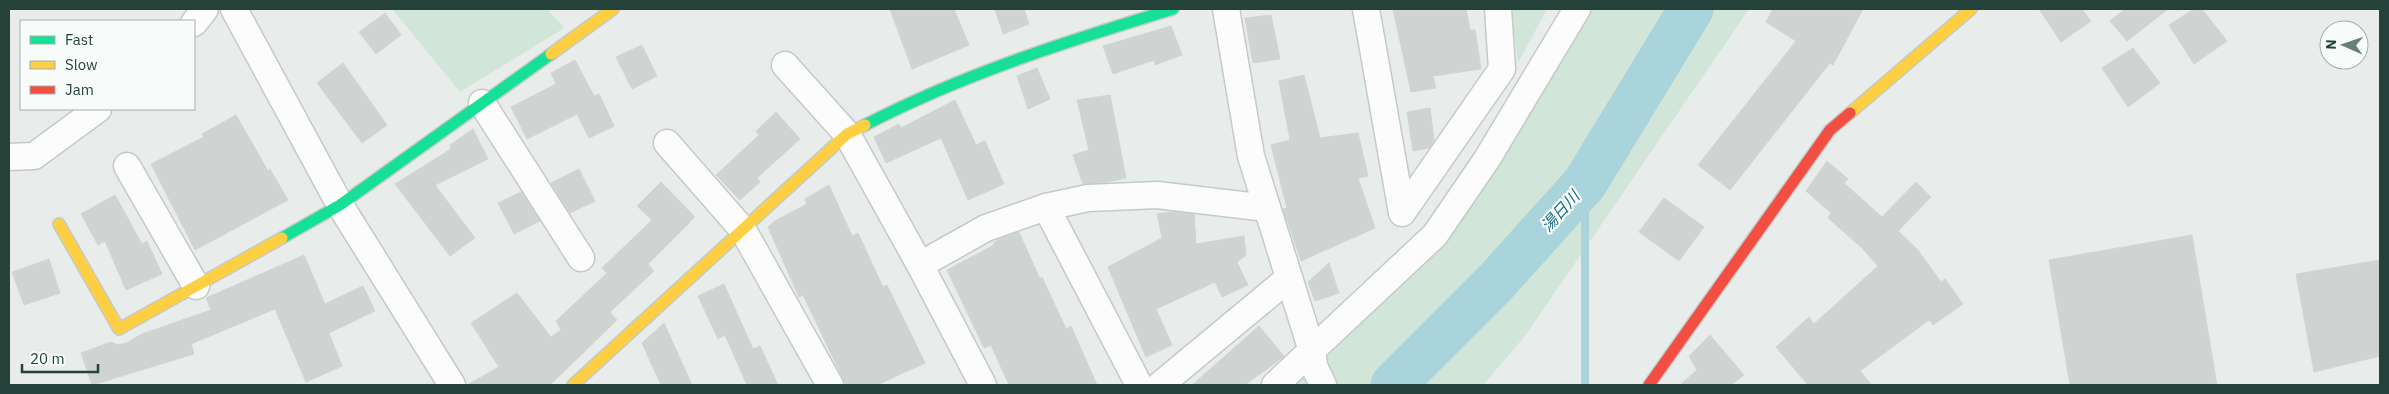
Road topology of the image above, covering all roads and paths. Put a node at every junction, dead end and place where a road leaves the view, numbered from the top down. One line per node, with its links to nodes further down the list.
1 (205, 9): 10 (street)
2 (234, 9): 18 (street)
3 (613, 9): 12 (street)
4 (1173, 9): 14 (street)
5 (1226, 9): 20 (street)
6 (1366, 9): 7 (street)
7 (1498, 9)
8 (1577, 9): 27 (street)
9 (1971, 9): 35 (street)
10 (195, 22)
11 (785, 65): 14 (street)
12 (482, 102): 18 (street); 23 (street)
13 (97, 110): 16 (street)
14 (847, 134): 22 (street); 24 (street)
15 (667, 143): 22 (street)
16 (9, 157)
17 (127, 166): 26 (street)
18 (340, 205): 26 (street); 28 (street)
19 (1046, 207): 20 (street); 24 (street); 32 (street)
20 (1267, 208): 25 (street)
21 (59, 224): 26 (street)
22 (743, 230): 29 (street); 30 (street)
23 (581, 258)
24 (920, 265): 31 (street)
25 (1289, 278): 27 (street); 33 (street)
26 (196, 286)
27 (1316, 368): 34 (street)
28 (452, 385)
29 (573, 385)
30 (830, 385)
31 (983, 385)
32 (1139, 385)
33 (1160, 385)
34 (1275, 385)
35 (1649, 385)

